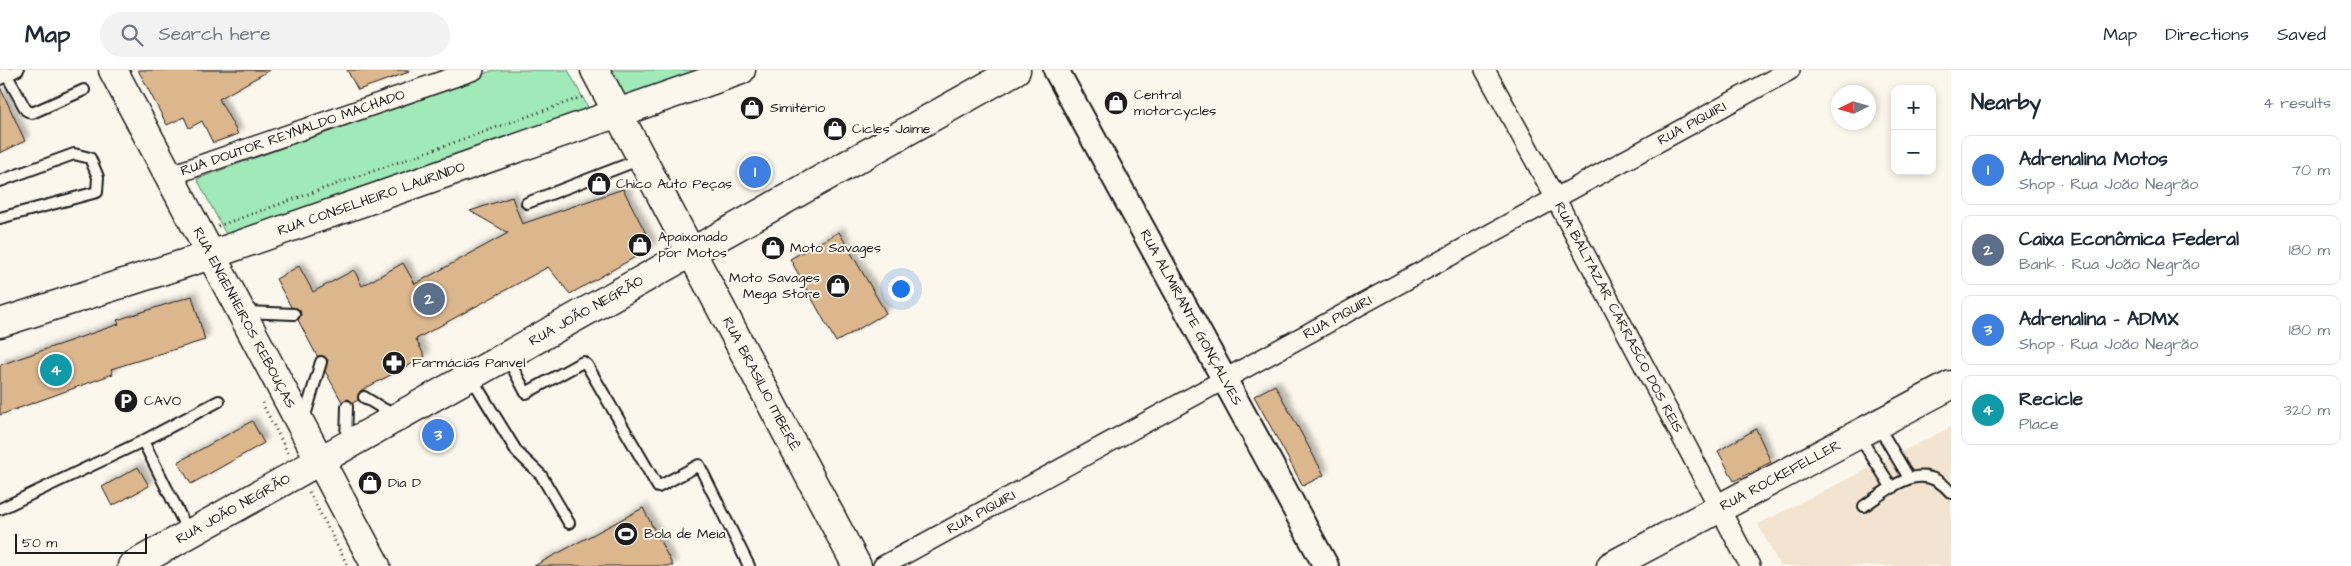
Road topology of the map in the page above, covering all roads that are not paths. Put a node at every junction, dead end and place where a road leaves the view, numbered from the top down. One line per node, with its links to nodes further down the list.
1 (18, 70): 10 (lane)
2 (113, 70): 14 (main road, RUA ENGENHEIROS REBOUÇAS)
3 (474, 70): 14 (street, RUA DOUTOR REYNALDO MACHADO)
4 (595, 70): 12 (main road, RUA BRASÍLIO ITIBERÊ)
5 (741, 70): 12 (main road, RUA CONSELHEIRO LAURINDO)
6 (1016, 70): 19 (main road, RUA JOÃO NEGRÃO)
7 (1056, 70): 27 (street, RUA ALMIRANTE GONÇALVES)
8 (1485, 70): 16 (street, RUA BALTAZAR CARRASCO DOS REIS)
9 (1790, 70): 16 (street, RUA PIQUIRI)
10 (4, 75): 11 (lane)
11 (84, 90)
12 (618, 113): 13 (main road, RUA BRASÍLIO ITIBERÊ); 20 (main road, RUA CONSELHEIRO LAURINDO)
13 (642, 159): 17 (lane); 19 (main road, RUA BRASÍLIO ITIBERÊ)
14 (169, 176): 20 (main road, RUA ENGENHEIROS REBOUÇAS)
15 (0, 181): 18 (lane)
16 (1556, 198): 27 (street, RUA PIQUIRI); 42 (street, RUA BALTAZAR CARRASCO DOS REIS)
17 (527, 203)
18 (0, 218)
19 (691, 252): 24 (main road, RUA JOÃO NEGRÃO); 49 (main road, RUA BRASÍLIO ITIBERÊ)
20 (211, 255): 21 (main road, RUA ENGENHEIROS REBOUÇAS); 23 (main road, RUA CONSELHEIRO LAURINDO)
21 (241, 312): 22 (lane); 33 (main road, RUA ENGENHEIROS REBOUÇAS)
22 (294, 314)
23 (0, 323)
24 (506, 356): 26 (main road, RUA JOÃO NEGRÃO); 48 (lane)
25 (321, 362): 33 (lane)
26 (471, 376): 32 (main road, RUA JOÃO NEGRÃO); 44 (lane)
27 (1225, 379): 50 (street, RUA PIQUIRI); 51 (street, RUA ALMIRANTE GONÇALVES)
28 (1951, 385): 34 (main road, RUA ROCKEFELLER)
29 (364, 397): 32 (lane)
30 (219, 401): 35 (lane)
31 (347, 406): 36 (lane)
32 (397, 417): 36 (main road, RUA JOÃO NEGRÃO)
33 (302, 426): 37 (main road, RUA ENGENHEIROS REBOUÇAS)
34 (1868, 430): 38 (lane); 39 (lane); 42 (main road, RUA ROCKEFELLER)
35 (143, 441): 43 (lane); 45 (lane)
36 (346, 446): 37 (main road, RUA JOÃO NEGRÃO)
37 (320, 461): 45 (main road, RUA JOÃO NEGRÃO); 47 (main road, RUA ENGENHEIROS REBOUÇAS)
38 (1909, 478): 39 (lane); 40 (lane)
39 (1892, 488): 41 (lane)
40 (1951, 493)
41 (1864, 506)
42 (1719, 508): 52 (main road, RUA ROCKEFELLER); 53 (street, RUA BALTAZAR CARRASCO DOS REIS)
43 (0, 509)
44 (569, 523)
45 (190, 534): 46 (main road, RUA JOÃO NEGRÃO)
46 (132, 566)
47 (376, 566)
48 (749, 566)
49 (857, 566)
50 (883, 566)
51 (1326, 566)
52 (1611, 566)
53 (1750, 566)

